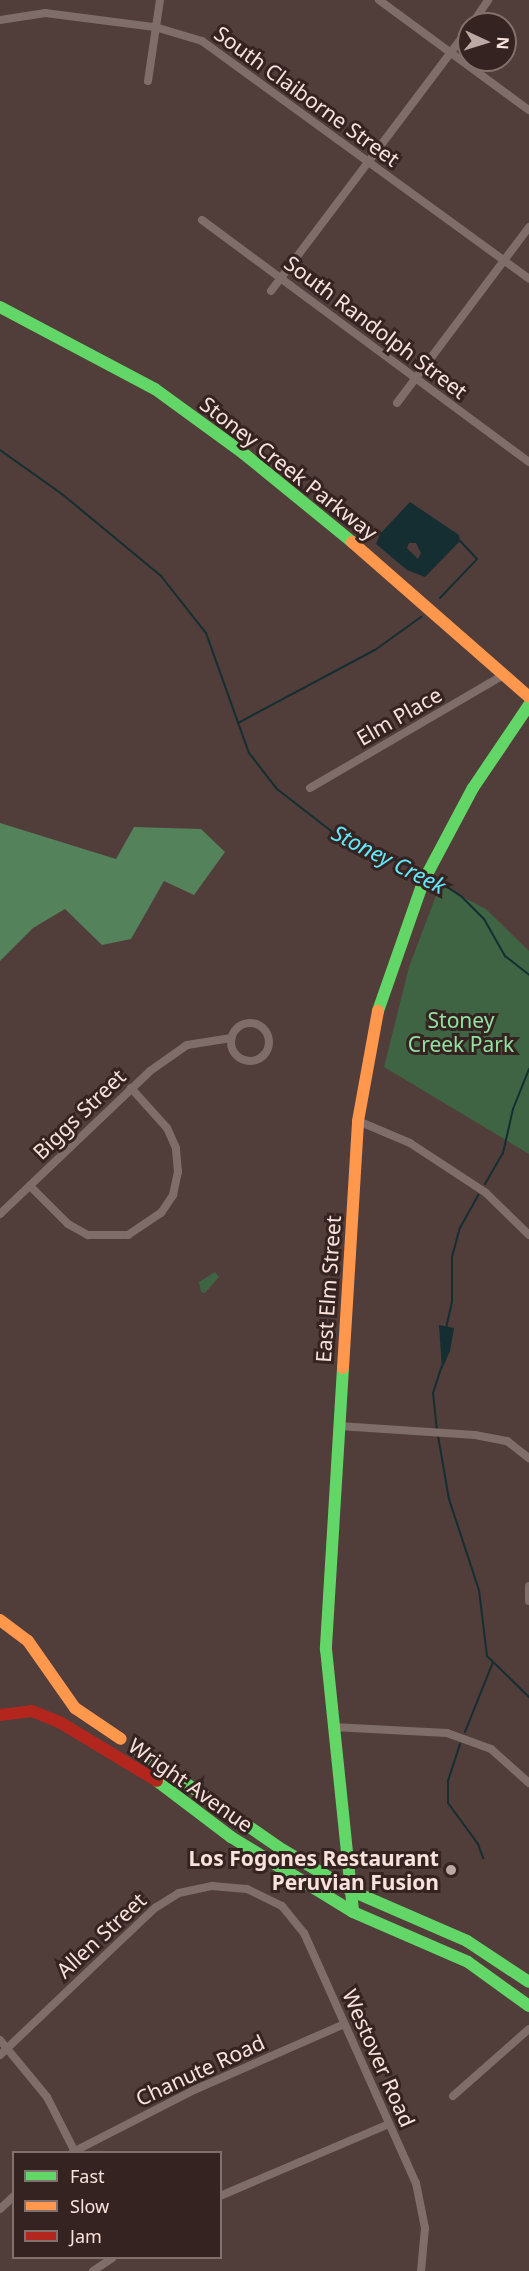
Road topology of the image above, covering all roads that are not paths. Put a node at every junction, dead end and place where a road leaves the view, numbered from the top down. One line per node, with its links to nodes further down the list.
1 (160, 0): 4 (street)
2 (379, 0): 6 (street)
3 (0, 20): 4 (street, South Claiborne Street)
4 (155, 27): 7 (street); 9 (street, South Claiborne Street)
5 (457, 45): 6 (street)
6 (451, 53): 8 (street); 9 (street)
7 (148, 81)
8 (529, 110)
9 (366, 161): 12 (street, South Claiborne Street); 13 (street)
10 (202, 220): 13 (street, South Randolph Street)
11 (529, 227): 12 (street)
12 (504, 261): 14 (street, South Claiborne Street); 17 (street)
13 (281, 278): 15 (street); 17 (street, South Randolph Street)
14 (529, 279)
15 (271, 291)
16 (0, 307): 20 (street, Stoney Creek Parkway)
17 (415, 378): 18 (street); 19 (street, South Randolph Street)
18 (397, 403)
19 (529, 462)
20 (505, 674): 21 (street, Stoney Creek Parkway); 23 (street, Elm Place)
21 (529, 697)
22 (529, 705): 26 (street, East Elm Street)
23 (310, 788)
24 (231, 1038): 24 (street); 25 (street, Biggs Street)
25 (131, 1088): 27 (street, Biggs Street); 27 (street)
26 (358, 1121): 29 (street); 30 (street, East Elm Street)
27 (30, 1186): 28 (street, Biggs Street)
28 (0, 1214)
29 (529, 1235)
30 (339, 1426): 31 (street); 36 (street, East Elm Street)
31 (529, 1458)
32 (529, 1586): 33 (street)
33 (529, 1601)
34 (0, 1620): 37 (street, Wright Avenue)
35 (0, 1715): 42 (street, Wright Avenue)
36 (333, 1727): 39 (street); 41 (street, East Elm Street)
37 (121, 1739)
38 (136, 1749): 41 (street, Wright Avenue)
39 (529, 1784)
40 (247, 1888): 45 (street, Westover Road); 48 (street, Allen Street)
41 (352, 1891): 42 (street, East Elm Street); 43 (street, Wright Avenue)
42 (353, 1912): 44 (street, Wright Avenue)
43 (529, 1983)
44 (529, 2006)
45 (344, 2024): 51 (street, Westover Road); 53 (street, Chanute Road)
46 (529, 2029): 50 (street)
47 (0, 2040): 48 (street)
48 (8, 2047): 49 (street, Allen Street); 52 (street)
49 (0, 2055)
50 (453, 2096)
51 (389, 2124): 54 (street); 57 (street, Westover Road)
52 (73, 2151)
53 (76, 2151)
54 (222, 2195)
55 (12, 2198): 56 (street)
56 (0, 2208)
57 (421, 2271)

